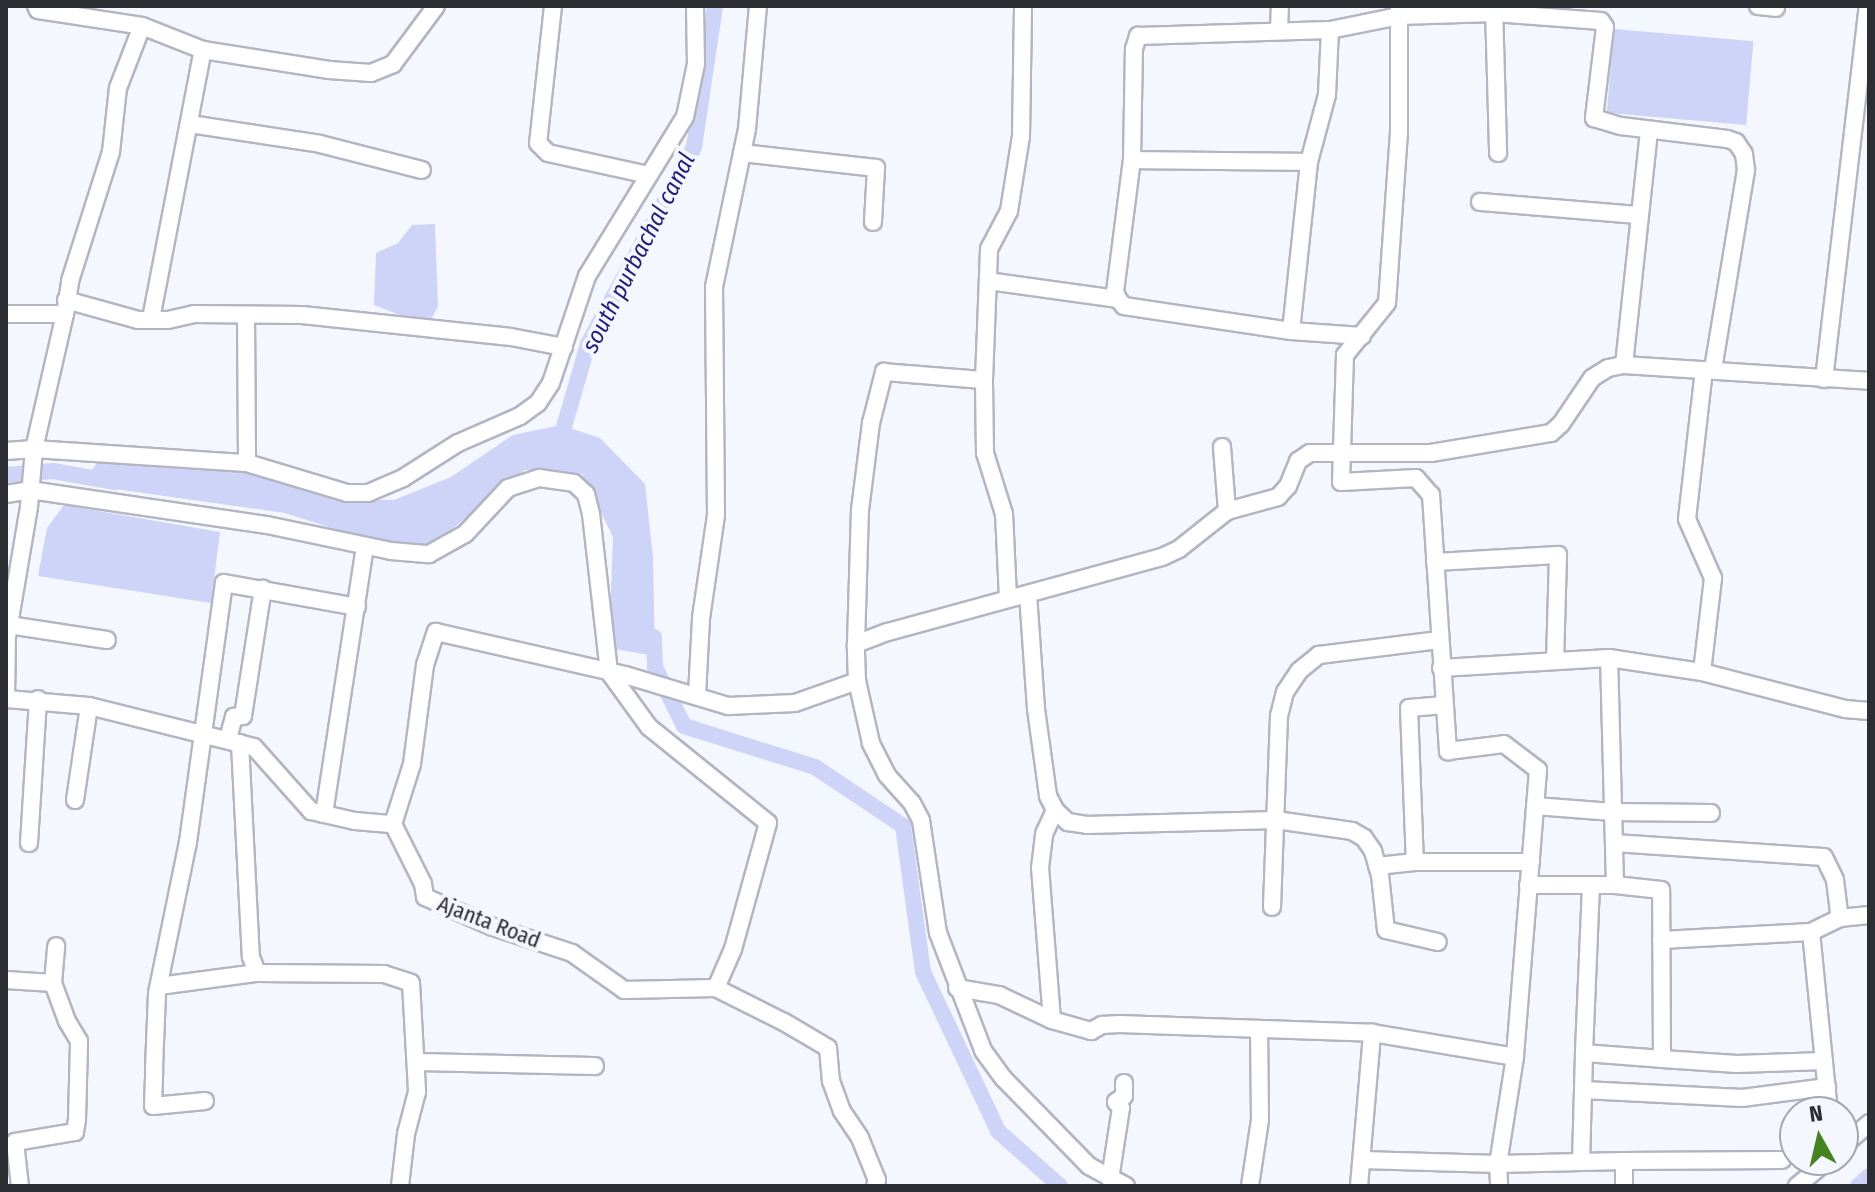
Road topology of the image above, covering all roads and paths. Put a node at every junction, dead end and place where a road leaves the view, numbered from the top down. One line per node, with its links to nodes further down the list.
1 (36, 6): 13 (street)
2 (436, 6): 16 (street)
3 (553, 6): 24 (street)
4 (695, 6): 24 (street)
5 (758, 6): 19 (street)
6 (1023, 6): 28 (street)
7 (1280, 6): 15 (street)
8 (1758, 6): 10 (street)
9 (1868, 6): 39 (street)
10 (1776, 8)
11 (1494, 10): 12 (street); 18 (street); 20 (street)
12 (1399, 11): 14 (street); 35 (street)
13 (142, 26): 16 (street); 30 (street)
14 (1330, 30): 15 (street); 22 (street)
15 (1279, 31): 21 (street)
16 (203, 50): 17 (street)
17 (190, 124): 23 (street); 33 (street)
18 (1649, 130): 26 (street); 38 (street)
19 (742, 153): 27 (street); 65 (street)
20 (1498, 153)
21 (1132, 160): 22 (street); 29 (street)
22 (1309, 162): 34 (street)
23 (422, 170)
24 (649, 175): 36 (street)
25 (1480, 202): 26 (street)
26 (1638, 215): 37 (street)
27 (873, 222)
28 (988, 281): 29 (street); 40 (street)
29 (1118, 299): 34 (street)
30 (66, 307): 31 (street); 33 (street); 46 (street)
31 (6, 314)
32 (246, 315): 33 (street); 36 (street); 45 (street)
33 (151, 319)
34 (1291, 331): 35 (street)
35 (1362, 336): 44 (street)
36 (564, 347): 45 (street)
37 (1624, 365): 38 (street); 44 (street)
38 (1709, 370): 39 (street); 62 (street)
39 (1824, 379): 41 (street)
40 (984, 380): 53 (street); 58 (street)
41 (1869, 381)
42 (1222, 447): 48 (street)
43 (6, 451): 46 (street)
44 (1342, 456): 48 (street); 50 (street)
45 (247, 463): 46 (street)
46 (32, 468): 47 (street); 49 (street); 55 (street)
47 (6, 494)
48 (1227, 511): 52 (street)
49 (365, 546): 54 (street); 63 (street)
50 (1435, 562): 57 (street); 60 (street)
51 (263, 589): 54 (street); 71 (street); 72 (street)
52 (1028, 594): 53 (street); 75 (street)
53 (1008, 598): 58 (street)
54 (357, 607): 78 (street)
55 (9, 625): 56 (street); 66 (street)
56 (107, 640)
57 (1439, 640): 61 (street); 79 (street)
58 (856, 644): 64 (street)
59 (1609, 658): 60 (street); 62 (street); 76 (street)
60 (1555, 661): 61 (street)
61 (1441, 668): 68 (street)
62 (1702, 672): 70 (street)
63 (617, 674): 65 (street); 80 (street); 100 (street)
64 (857, 681): 65 (street); 101 (street)
65 (697, 695)
66 (7, 699): 67 (street)
67 (38, 699): 69 (street); 81 (street)
68 (1444, 705): 74 (street); 83 (street)
69 (89, 706): 71 (street); 73 (street)
70 (1869, 711)
71 (202, 733): 72 (street); 99 (street)
72 (234, 741): 78 (street); 96 (street)
73 (75, 800)
74 (1535, 806): 76 (street); 84 (street)
75 (1055, 810): 79 (street); 102 (street)
76 (1613, 812): 77 (street); 82 (street)
77 (1711, 813)
78 (324, 814): 80 (street)
79 (1276, 820): 85 (street); 89 (street)
80 (393, 824): 100 (street, Ajanta Road)
81 (29, 843)
82 (1614, 843): 88 (street); 91 (street)
83 (1415, 862): 84 (street); 85 (street)
84 (1531, 862): 86 (street)
85 (1377, 866): 94 (street)
86 (1528, 885): 87 (street); 106 (street)
87 (1591, 885): 88 (street); 105 (street)
88 (1615, 885): 93 (street)
89 (1272, 907)
90 (1869, 915): 91 (street)
91 (1840, 918): 92 (street)
92 (1811, 932): 93 (street); 108 (street)
93 (1661, 940): 107 (street)
94 (1438, 942)
95 (56, 946): 98 (street)
96 (257, 973): 99 (street); 109 (street)
97 (6, 980): 98 (street)
98 (53, 983): 116 (street)
99 (159, 986): 115 (street)
100 (716, 988): 125 (street, Ajanta Road)
101 (957, 988): 102 (street); 122 (street)
102 (1052, 1020): 103 (street)
103 (1259, 1029): 104 (street); 127 (street)
104 (1372, 1033): 106 (street); 117 (street)
105 (1584, 1053): 107 (street); 113 (street)
106 (1515, 1057): 121 (street)
107 (1662, 1059): 108 (street)
108 (1824, 1061): 112 (street)
109 (417, 1062): 110 (street); 124 (street)
110 (595, 1066)
111 (1124, 1083): 122 (street)
112 (1827, 1087): 113 (street); 114 (street)
113 (1583, 1090): 120 (street)
114 (1828, 1096)
115 (205, 1101)
116 (10, 1141): 123 (street)
117 (1362, 1160): 121 (street); 128 (street)
118 (1779, 1160): 119 (street)
119 (1624, 1161): 120 (street); 130 (street)
120 (1581, 1162): 121 (street)
121 (1498, 1164): 129 (street)
122 (1110, 1179): 126 (street)
123 (20, 1186)
124 (400, 1186)
125 (875, 1186)
126 (1126, 1186)
127 (1250, 1186)
128 (1359, 1186)
129 (1499, 1186)
130 (1624, 1186)

